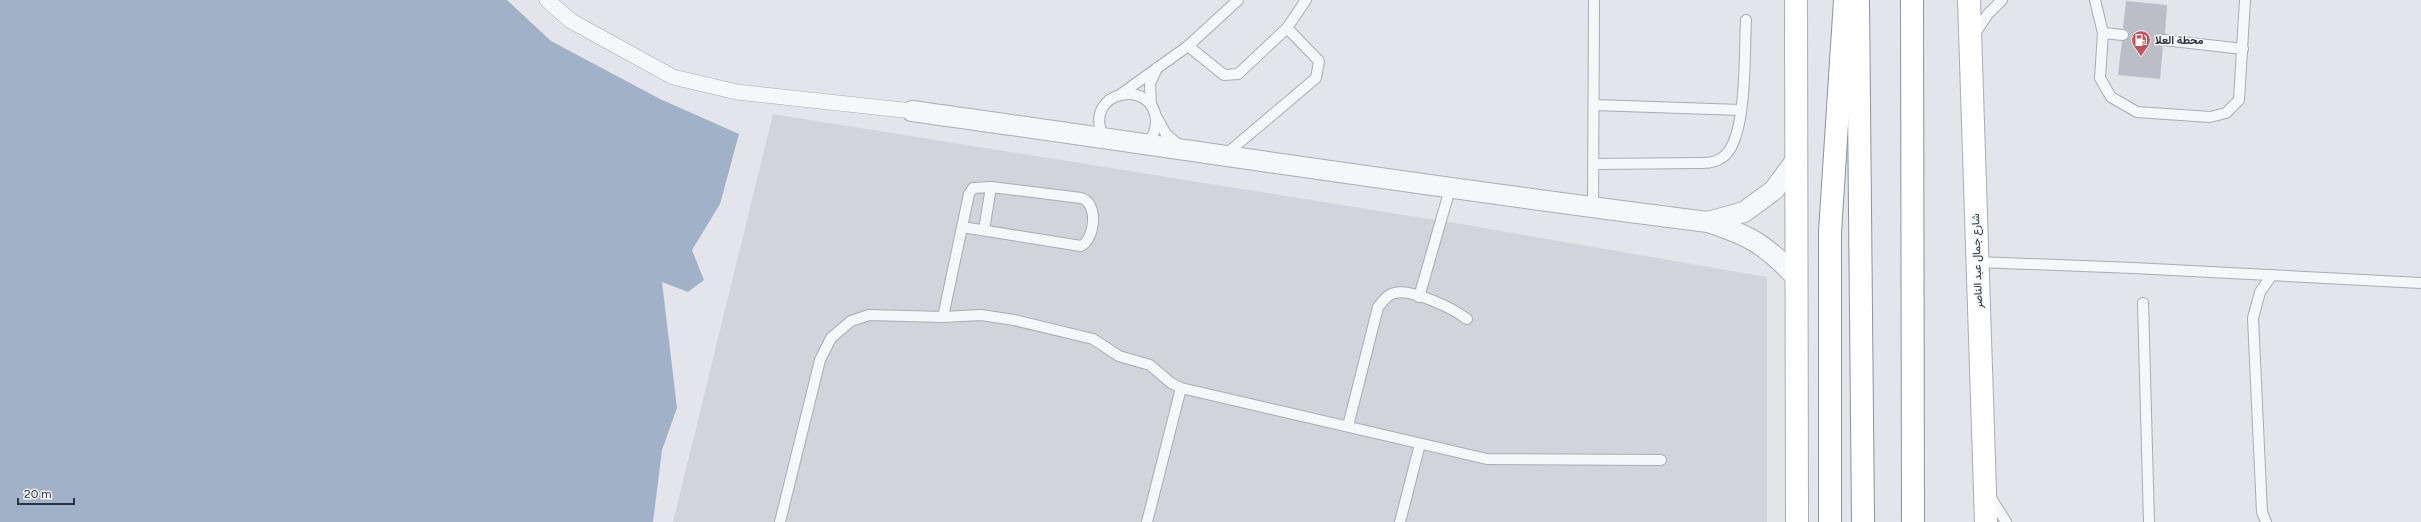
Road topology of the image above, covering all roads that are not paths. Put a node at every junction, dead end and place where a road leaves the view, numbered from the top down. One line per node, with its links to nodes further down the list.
1 (547, 0): 26 (street)
2 (1238, 0): 19 (lane)
3 (1306, 0): 14 (lane)
4 (1594, 0): 24 (lane)
5 (1796, 0): 32 (main road)
6 (1845, 0): 57 (main road)
7 (1858, 0): 58 (main road)
8 (1912, 0): 59 (main road)
9 (1970, 0): 18 (main road, شارع جمال عبد الناصر)
10 (2002, 0): 18 (lane)
11 (2095, 0): 15 (lane)
12 (2245, 0): 20 (lane)
13 (1746, 20): 25 (lane)
14 (1287, 28): 19 (lane); 31 (lane)
15 (2103, 33): 16 (lane); 20 (lane)
16 (2122, 35)
17 (2164, 40): 20 (lane)
18 (1970, 42): 40 (main road, شارع جمال عبد الناصر)
19 (1188, 46): 21 (lane)
20 (2243, 49)
21 (1157, 68): 22 (lane); 23 (lane)
22 (1121, 94): 23 (lane); 28 (lane)
23 (1151, 105): 27 (lane)
24 (1594, 105): 25 (lane); 33 (lane)
25 (1741, 110): 33 (lane)
26 (912, 111): 28 (street)
27 (1156, 116): 29 (lane); 30 (lane)
28 (1103, 137): 29 (street)
29 (1147, 143): 30 (street)
30 (1186, 148): 31 (street)
31 (1226, 154): 35 (street)
32 (1796, 160): 37 (street); 42 (main road)
33 (1594, 164): 36 (lane)
34 (992, 187): 38 (lane); 39 (lane); 39 (lane)
35 (1450, 189): 36 (street); 44 (lane)
36 (1593, 208): 37 (street)
37 (1708, 222): 42 (street)
38 (962, 227): 39 (lane); 46 (lane)
39 (984, 230)
40 (1977, 262): 41 (lane); 52 (main road, شارع جمال عبد الناصر)
41 (2272, 275): 43 (lane); 63 (lane)
42 (1797, 278): 56 (main road)
43 (2421, 283)
44 (1419, 297): 47 (lane); 49 (lane)
45 (2143, 303): 62 (lane)
46 (943, 317): 48 (lane); 53 (lane)
47 (1467, 319)
48 (1181, 388): 49 (lane); 54 (lane)
49 (1348, 426): 50 (lane)
50 (1420, 444): 51 (lane); 55 (lane)
51 (1661, 460)
52 (1985, 484): 60 (main road, شارع جمال عبد الناصر); 61 (lane)
53 (780, 522)
54 (1147, 522)
55 (1400, 522)
56 (1797, 522)
57 (1830, 522)
58 (1863, 522)
59 (1913, 522)
60 (1986, 522)
61 (2006, 522)
62 (2149, 522)
63 (2266, 522)

